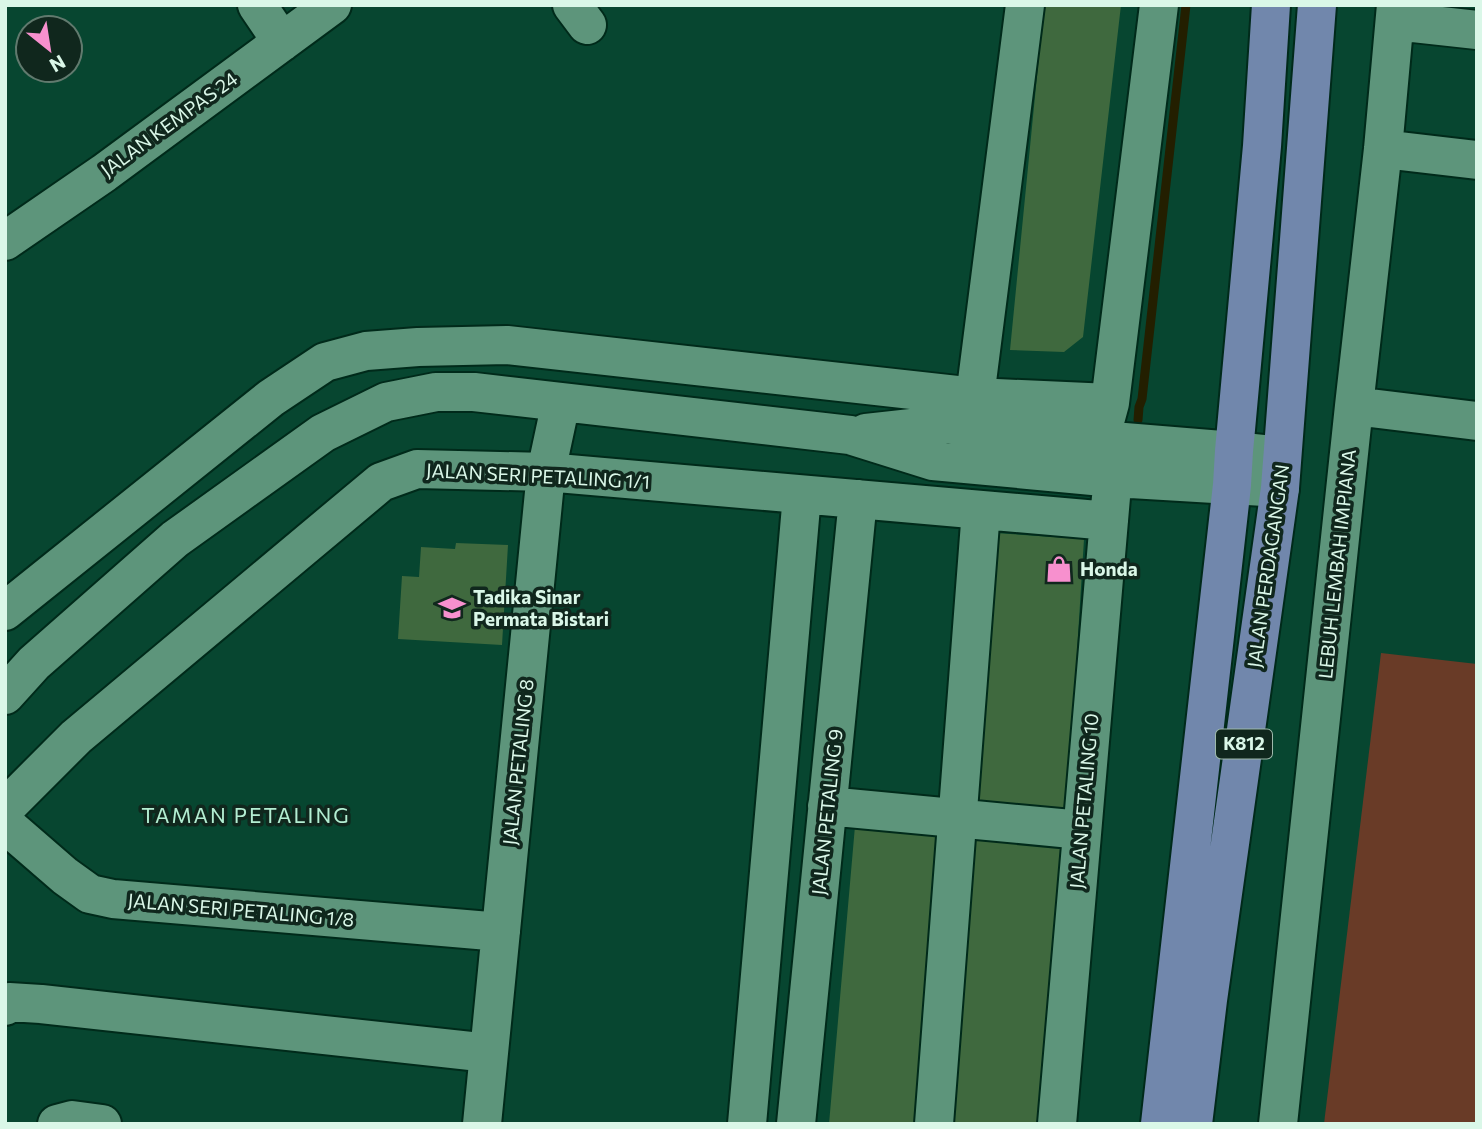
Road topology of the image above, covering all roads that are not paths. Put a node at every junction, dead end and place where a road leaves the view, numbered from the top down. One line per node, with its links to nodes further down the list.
1 (257, 5): 9 (street)
2 (332, 5): 9 (street, JALAN KEMPAS 24)
3 (1024, 5): 13 (street)
4 (1159, 5): 15 (street)
5 (1271, 5): 20 (main road, K812)
6 (1317, 5): 22 (main road, JALAN PERDAGANGAN / K812)
7 (1396, 13): 8 (street); 10 (street, LEBUH LEMBAH IMPIANA)
8 (1477, 30)
9 (282, 42): 12 (street, JALAN KEMPAS 24)
10 (1383, 149): 11 (street); 16 (street, LEBUH LEMBAH IMPIANA)
11 (1477, 160)
12 (5, 241)
13 (975, 397): 15 (street); 28 (street)
14 (561, 402): 18 (street); 21 (street, JALAN PETALING 8); 29 (street)
15 (1110, 403): 19 (street)
16 (1354, 406): 17 (street); 48 (street, LEBUH LEMBAH IMPIANA)
17 (1477, 421)
18 (850, 435): 19 (street); 23 (street)
19 (1100, 440): 20 (street)
20 (1233, 468): 22 (street); 23 (street); 46 (main road, K812)
21 (546, 472): 24 (street, JALAN SERI PETALING 1/1); 32 (street, JALAN SERI PETALING 1/1); 36 (street, JALAN PETALING 8)
22 (1281, 472): 47 (main road, JALAN PERDAGANGAN / K812)
23 (1114, 478): 27 (street, JALAN PETALING 10)
24 (802, 495): 25 (street, JALAN SERI PETALING 1/1); 42 (street)
25 (858, 499): 26 (street, JALAN SERI PETALING 1/1); 31 (street, JALAN PETALING 9)
26 (981, 510): 27 (street, JALAN SERI PETALING 1/1); 33 (street)
27 (1109, 521): 35 (street, JALAN PETALING 10)
28 (5, 611)
29 (20, 655): 30 (street)
30 (5, 695)
31 (827, 806): 33 (street); 43 (street, JALAN PETALING 9)
32 (5, 808)
33 (957, 818): 35 (street); 44 (street)
34 (5, 824): 36 (street, JALAN SERI PETALING 1/8)
35 (1082, 830): 45 (street, JALAN PETALING 10)
36 (501, 932): 38 (street, JALAN PETALING 8)
37 (5, 1006): 38 (street)
38 (489, 1053): 41 (street, JALAN PETALING 8)
39 (57, 1124): 40 (street)
40 (102, 1124)
41 (482, 1124)
42 (747, 1124)
43 (796, 1124)
44 (934, 1124)
45 (1056, 1124)
46 (1160, 1124)
47 (1194, 1124)
48 (1278, 1124)

